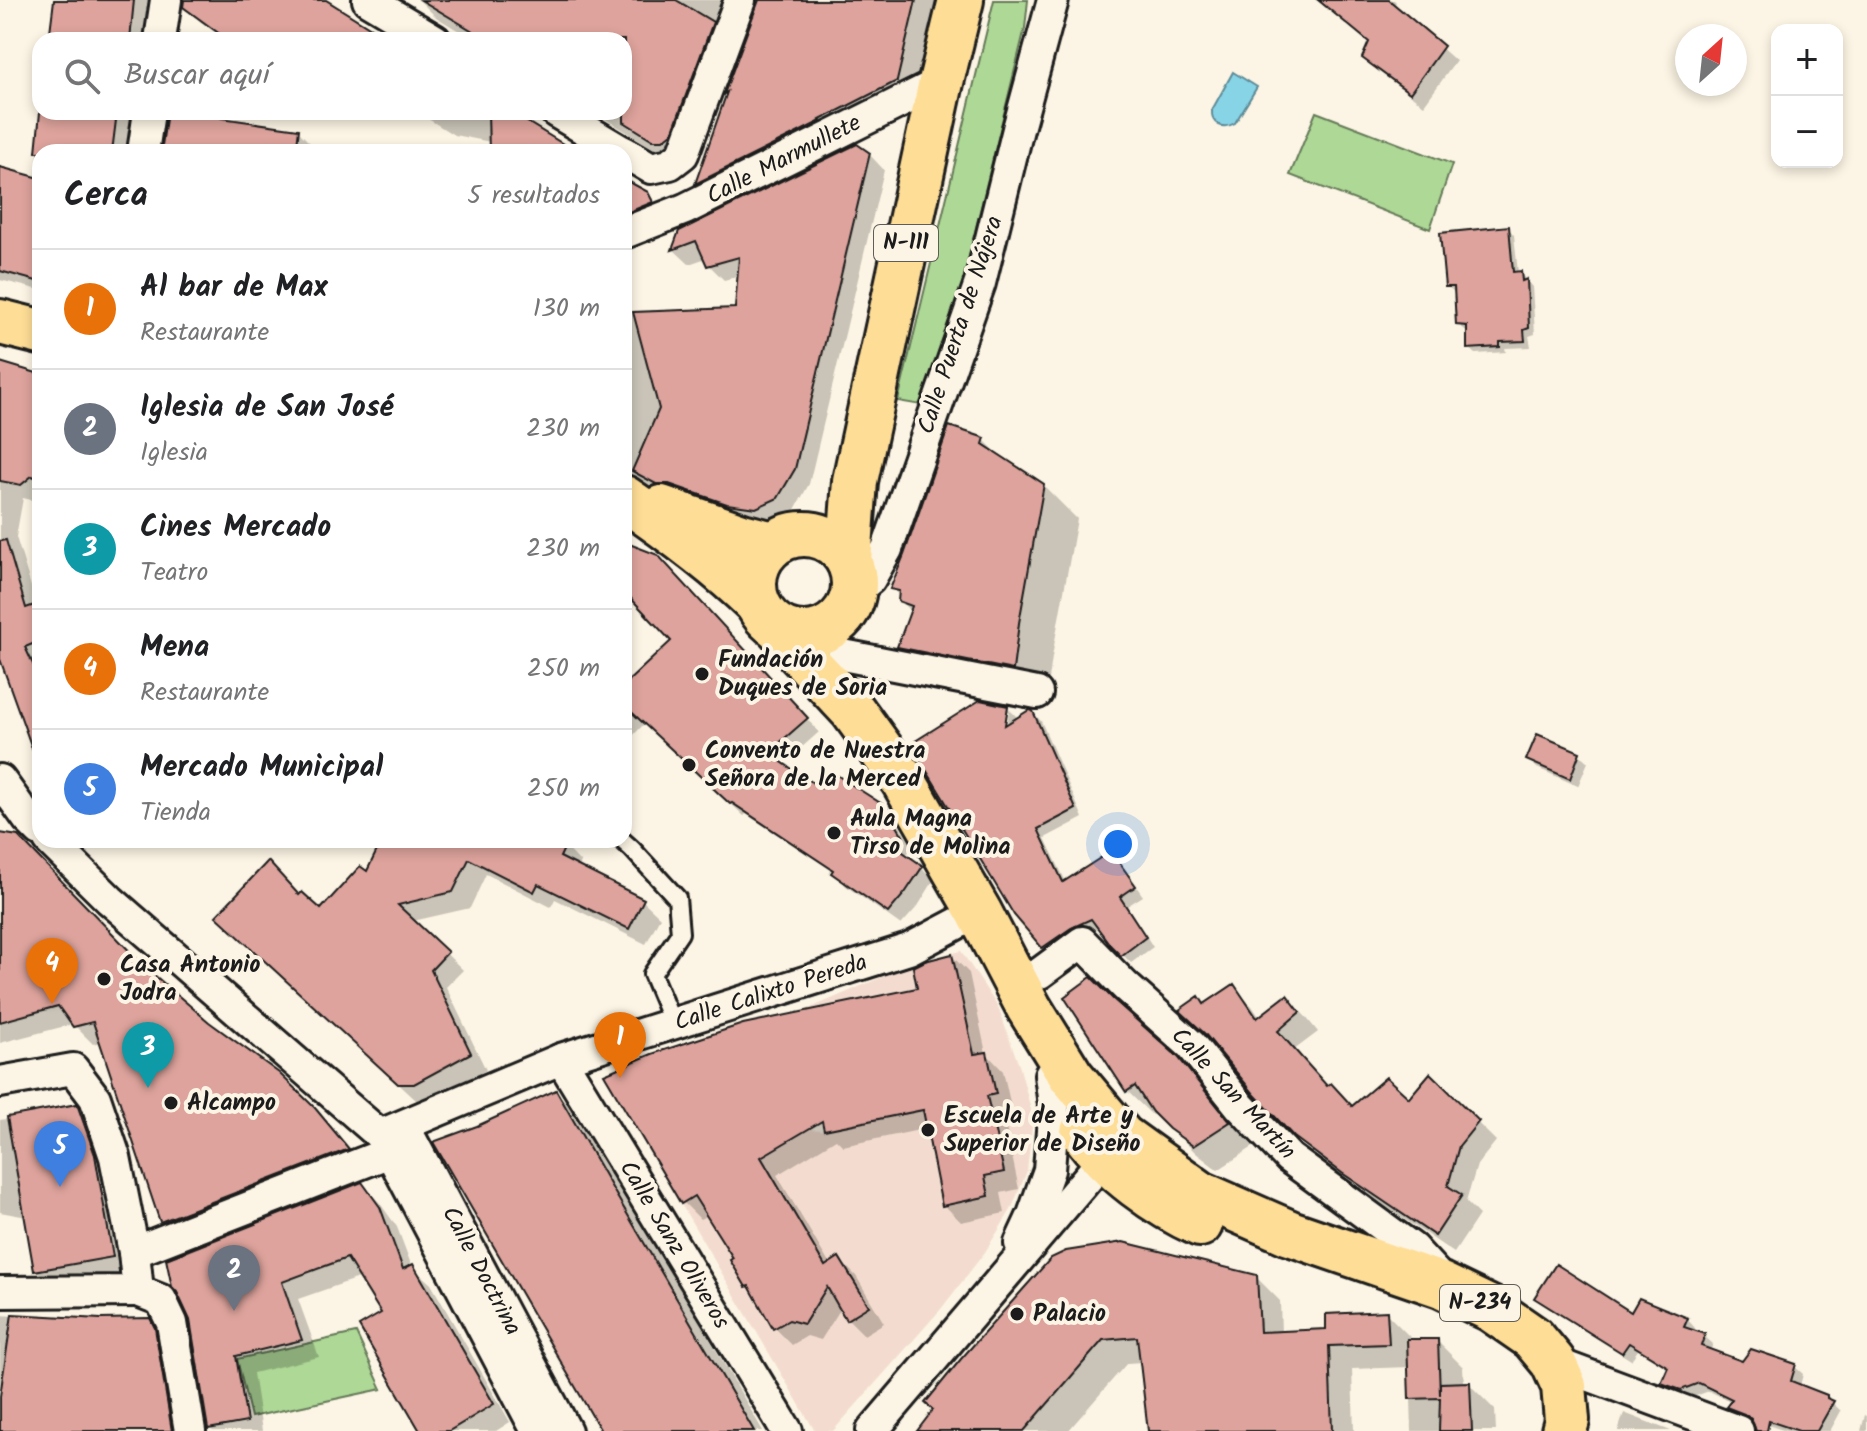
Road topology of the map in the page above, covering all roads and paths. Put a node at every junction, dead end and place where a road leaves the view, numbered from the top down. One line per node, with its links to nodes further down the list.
1 (166, 0): 6 (street)
2 (368, 0): 7 (street)
3 (961, 0): 8 (main road, N-111)
4 (1053, 0): 21 (street, Calle Puerta de Nájera)
5 (730, 4): 13 (street)
6 (161, 32)
7 (422, 32)
8 (941, 82): 14 (street, Calle Marmullete); 17 (main road, N-111)
9 (148, 120): 11 (street)
10 (570, 120): 12 (street)
11 (144, 144)
12 (610, 144)
13 (632, 157)
14 (632, 230)
15 (0, 322): 16 (main road)
16 (32, 330)
17 (854, 486): 20 (main road); 21 (main road, N-111)
18 (632, 500): 20 (main road)
19 (632, 503): 22 (main road)
20 (788, 538): 21 (main road); 22 (main road)
21 (847, 607): 22 (main road); 23 (street); 24 (main road, N-234)
22 (768, 616): 24 (main road, N-234)
23 (1037, 693)
24 (853, 711): 29 (main road, N-234)
25 (0, 780): 26 (street)
26 (32, 823)
27 (57, 848): 35 (street, Calle Doctrina)
28 (631, 848): 31 (lane)
29 (979, 912): 30 (main road, N-234); 31 (street, Calle Calixto Pereda)
30 (1023, 995): 33 (main road); 37 (main road, N-234); 41 (street, Calle San Martín)
31 (673, 1024): 32 (street, Calle Calixto Pereda)
32 (561, 1059): 35 (street, Calle Calixto Pereda); 48 (street, Calle Sanz Oliveros)
33 (1050, 1075): 36 (main road); 40 (street)
34 (0, 1082): 38 (street)
35 (385, 1143): 38 (street, Calle Calixto Pereda); 46 (street, Calle Doctrina); 47 (street, Calle Doctrina)
36 (1123, 1166): 37 (street); 39 (main road); 40 (street)
37 (1266, 1222): 39 (main road, N-234)
38 (134, 1252): 42 (street)
39 (1392, 1267): 41 (main road, N-234)
40 (1007, 1272): 49 (street)
41 (1451, 1289): 44 (main road, N-234)
42 (138, 1291): 43 (street); 45 (street)
43 (0, 1292)
44 (1553, 1362): 50 (main road, N-234); 51 (street)
45 (190, 1431)
46 (537, 1431)
47 (566, 1431)
48 (787, 1431)
49 (872, 1431)
50 (1564, 1431)
51 (1738, 1431)

